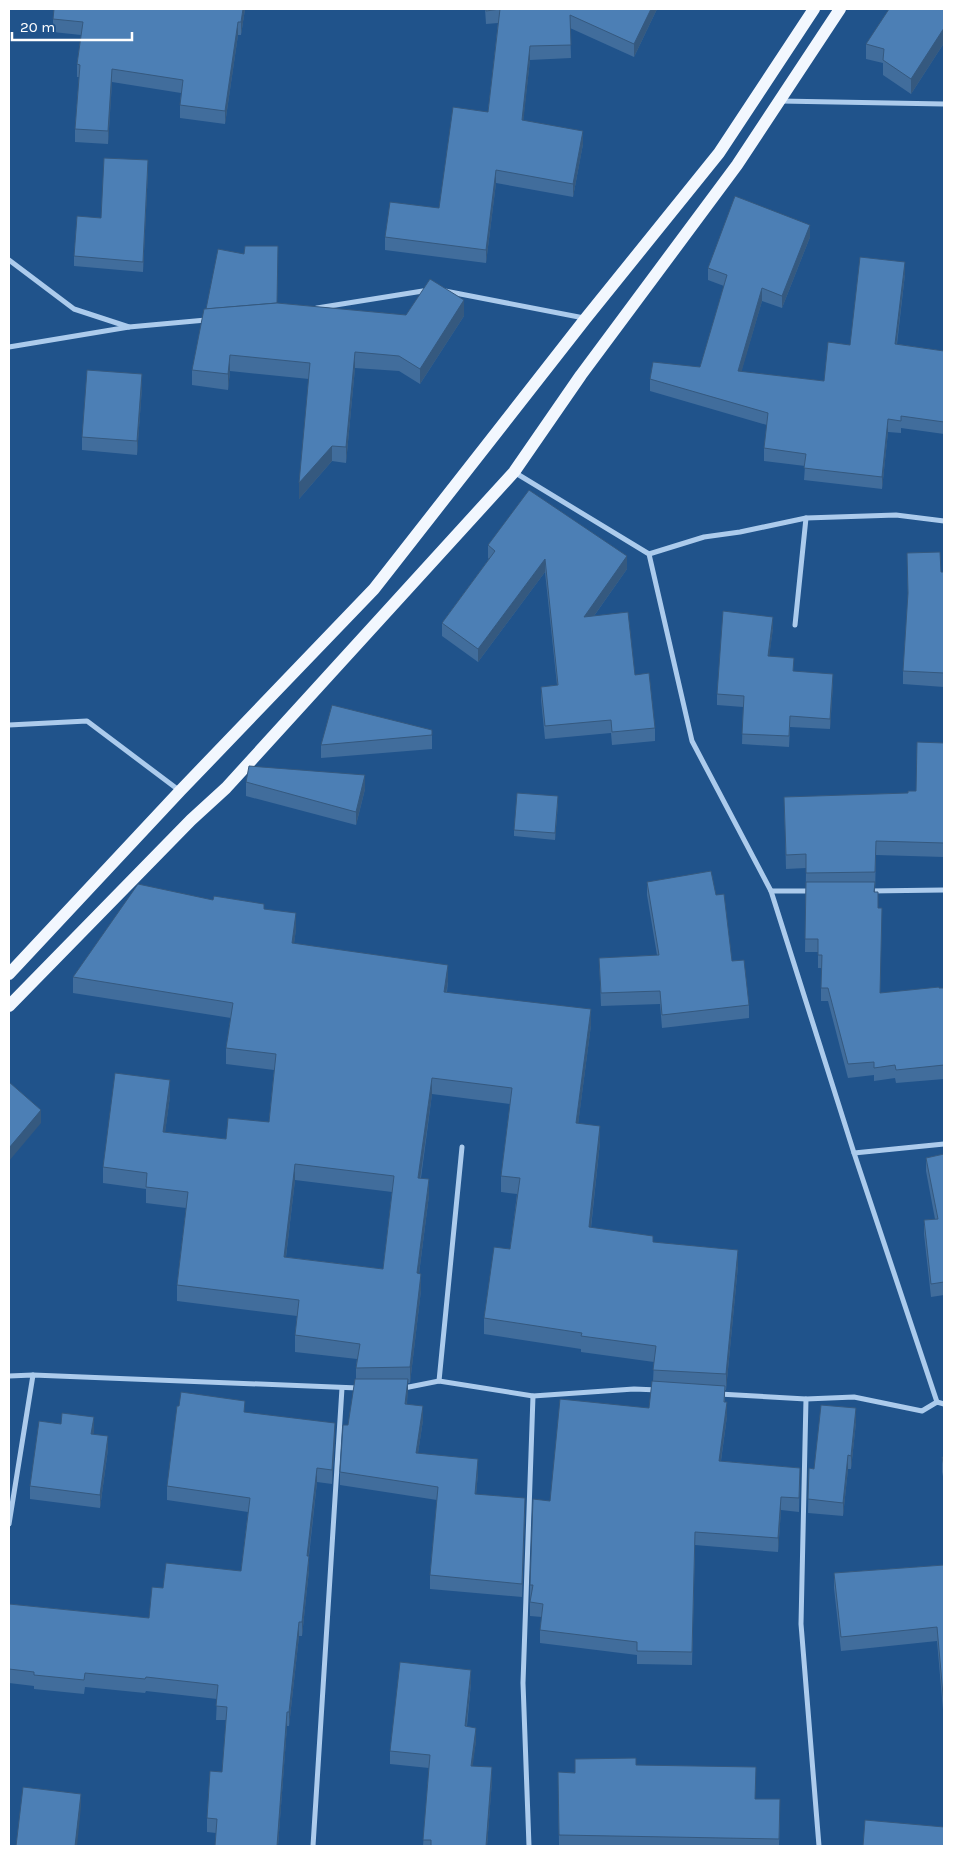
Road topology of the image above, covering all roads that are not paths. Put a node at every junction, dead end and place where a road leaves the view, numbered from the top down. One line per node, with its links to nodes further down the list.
1 (814, 9): 7 (main road)
2 (840, 9): 3 (main road)
3 (779, 101): 4 (street); 11 (main road)
4 (944, 104)
5 (9, 260): 9 (street)
6 (310, 310): 7 (street)
7 (586, 318): 17 (main road)
8 (215, 320): 9 (street)
9 (129, 327): 10 (street)
10 (9, 348)
11 (514, 472): 14 (street); 23 (main road)
12 (806, 518): 13 (street); 14 (street); 15 (street)
13 (944, 521)
14 (650, 554): 19 (street)
15 (795, 625)
16 (9, 725): 17 (street)
17 (180, 791): 22 (main road)
18 (944, 890): 21 (street)
19 (771, 891): 20 (street); 26 (street)
20 (819, 891)
21 (867, 891)
22 (9, 974)
23 (9, 1006)
24 (944, 1144): 26 (street)
25 (462, 1147): 29 (street)
26 (854, 1153): 37 (street)
27 (33, 1375): 28 (street); 30 (street); 39 (street)
28 (9, 1376)
29 (439, 1380): 32 (street); 35 (street)
30 (342, 1388): 31 (street); 40 (street)
31 (361, 1388)
32 (400, 1388)
33 (663, 1390): 35 (street)
34 (710, 1393): 36 (street)
35 (532, 1396): 41 (street)
36 (806, 1399): 37 (street); 42 (street)
37 (937, 1402): 38 (street)
38 (944, 1404)
39 (9, 1524)
40 (313, 1846)
41 (529, 1846)
42 (819, 1846)

